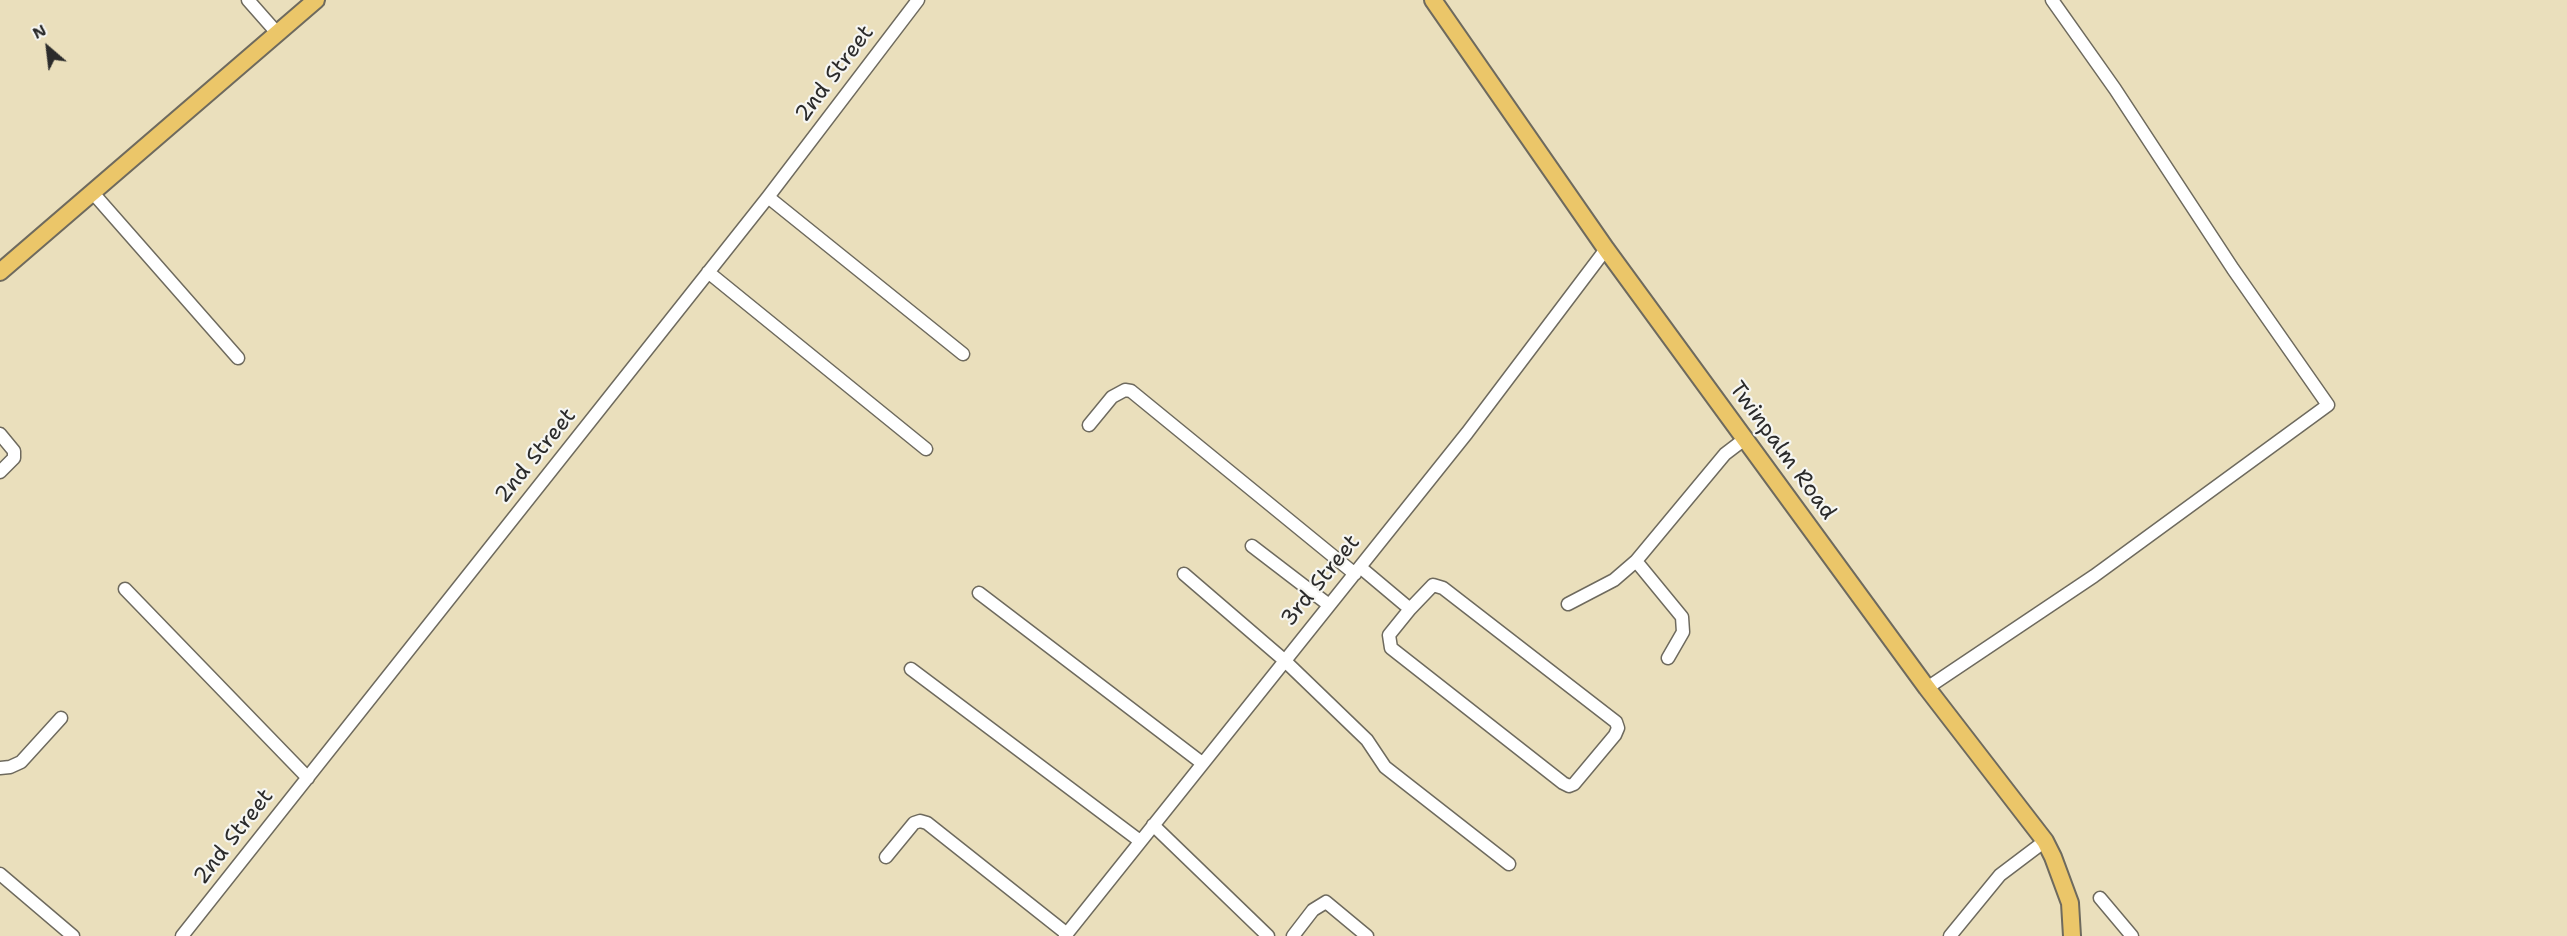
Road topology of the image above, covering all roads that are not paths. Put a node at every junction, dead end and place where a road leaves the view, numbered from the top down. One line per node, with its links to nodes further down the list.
1 (248, 0): 6 (street)
2 (316, 0): 6 (main road)
3 (918, 0): 8 (street, 2nd Street)
4 (1433, 0): 9 (main road, Twinpalm Road)
5 (2052, 0): 31 (street)
6 (278, 34): 7 (main road)
7 (93, 193): 10 (main road); 13 (street)
8 (768, 197): 11 (street, 2nd Street); 12 (street)
9 (1606, 249): 16 (main road, Twinpalm Road); 21 (street, 3rd Street)
10 (0, 272)
11 (708, 272): 17 (street); 35 (street, 2nd Street)
12 (963, 354)
13 (238, 358)
14 (1089, 425): 21 (street)
15 (0, 434): 18 (street)
16 (1746, 438): 20 (street); 31 (main road, Twinpalm Road)
17 (926, 449)
18 (0, 472)
19 (1252, 546): 26 (street)
20 (1636, 561): 25 (street); 28 (street)
21 (1357, 570): 26 (street, 3rd Street); 27 (street)
22 (1184, 574): 29 (street)
23 (125, 589): 35 (street)
24 (979, 593): 33 (street)
25 (1568, 604)
26 (1329, 605): 29 (street, 3rd Street)
27 (1410, 609): 27 (street)
28 (1668, 658)
29 (1284, 660): 33 (street, 3rd Street); 40 (street)
30 (911, 669): 37 (street)
31 (1927, 688): 38 (main road, Twinpalm Road)
32 (61, 718): 34 (street)
33 (1202, 763): 36 (street, 3rd Street)
34 (0, 768)
35 (308, 778): 45 (street, 2nd Street)
36 (1153, 825): 37 (street, 3rd Street); 46 (street)
37 (1140, 841): 43 (street, 3rd Street)
38 (2045, 841): 49 (street); 50 (main road, Twinpalm Road)
39 (886, 857): 43 (street)
40 (1509, 864)
41 (0, 874): 44 (street)
42 (2100, 898): 51 (street)
43 (1066, 935)
44 (73, 936)
45 (182, 936)
46 (1268, 936)
47 (1293, 936): 48 (street)
48 (1367, 936)
49 (1950, 936)
50 (2072, 936)
51 (2132, 936)

